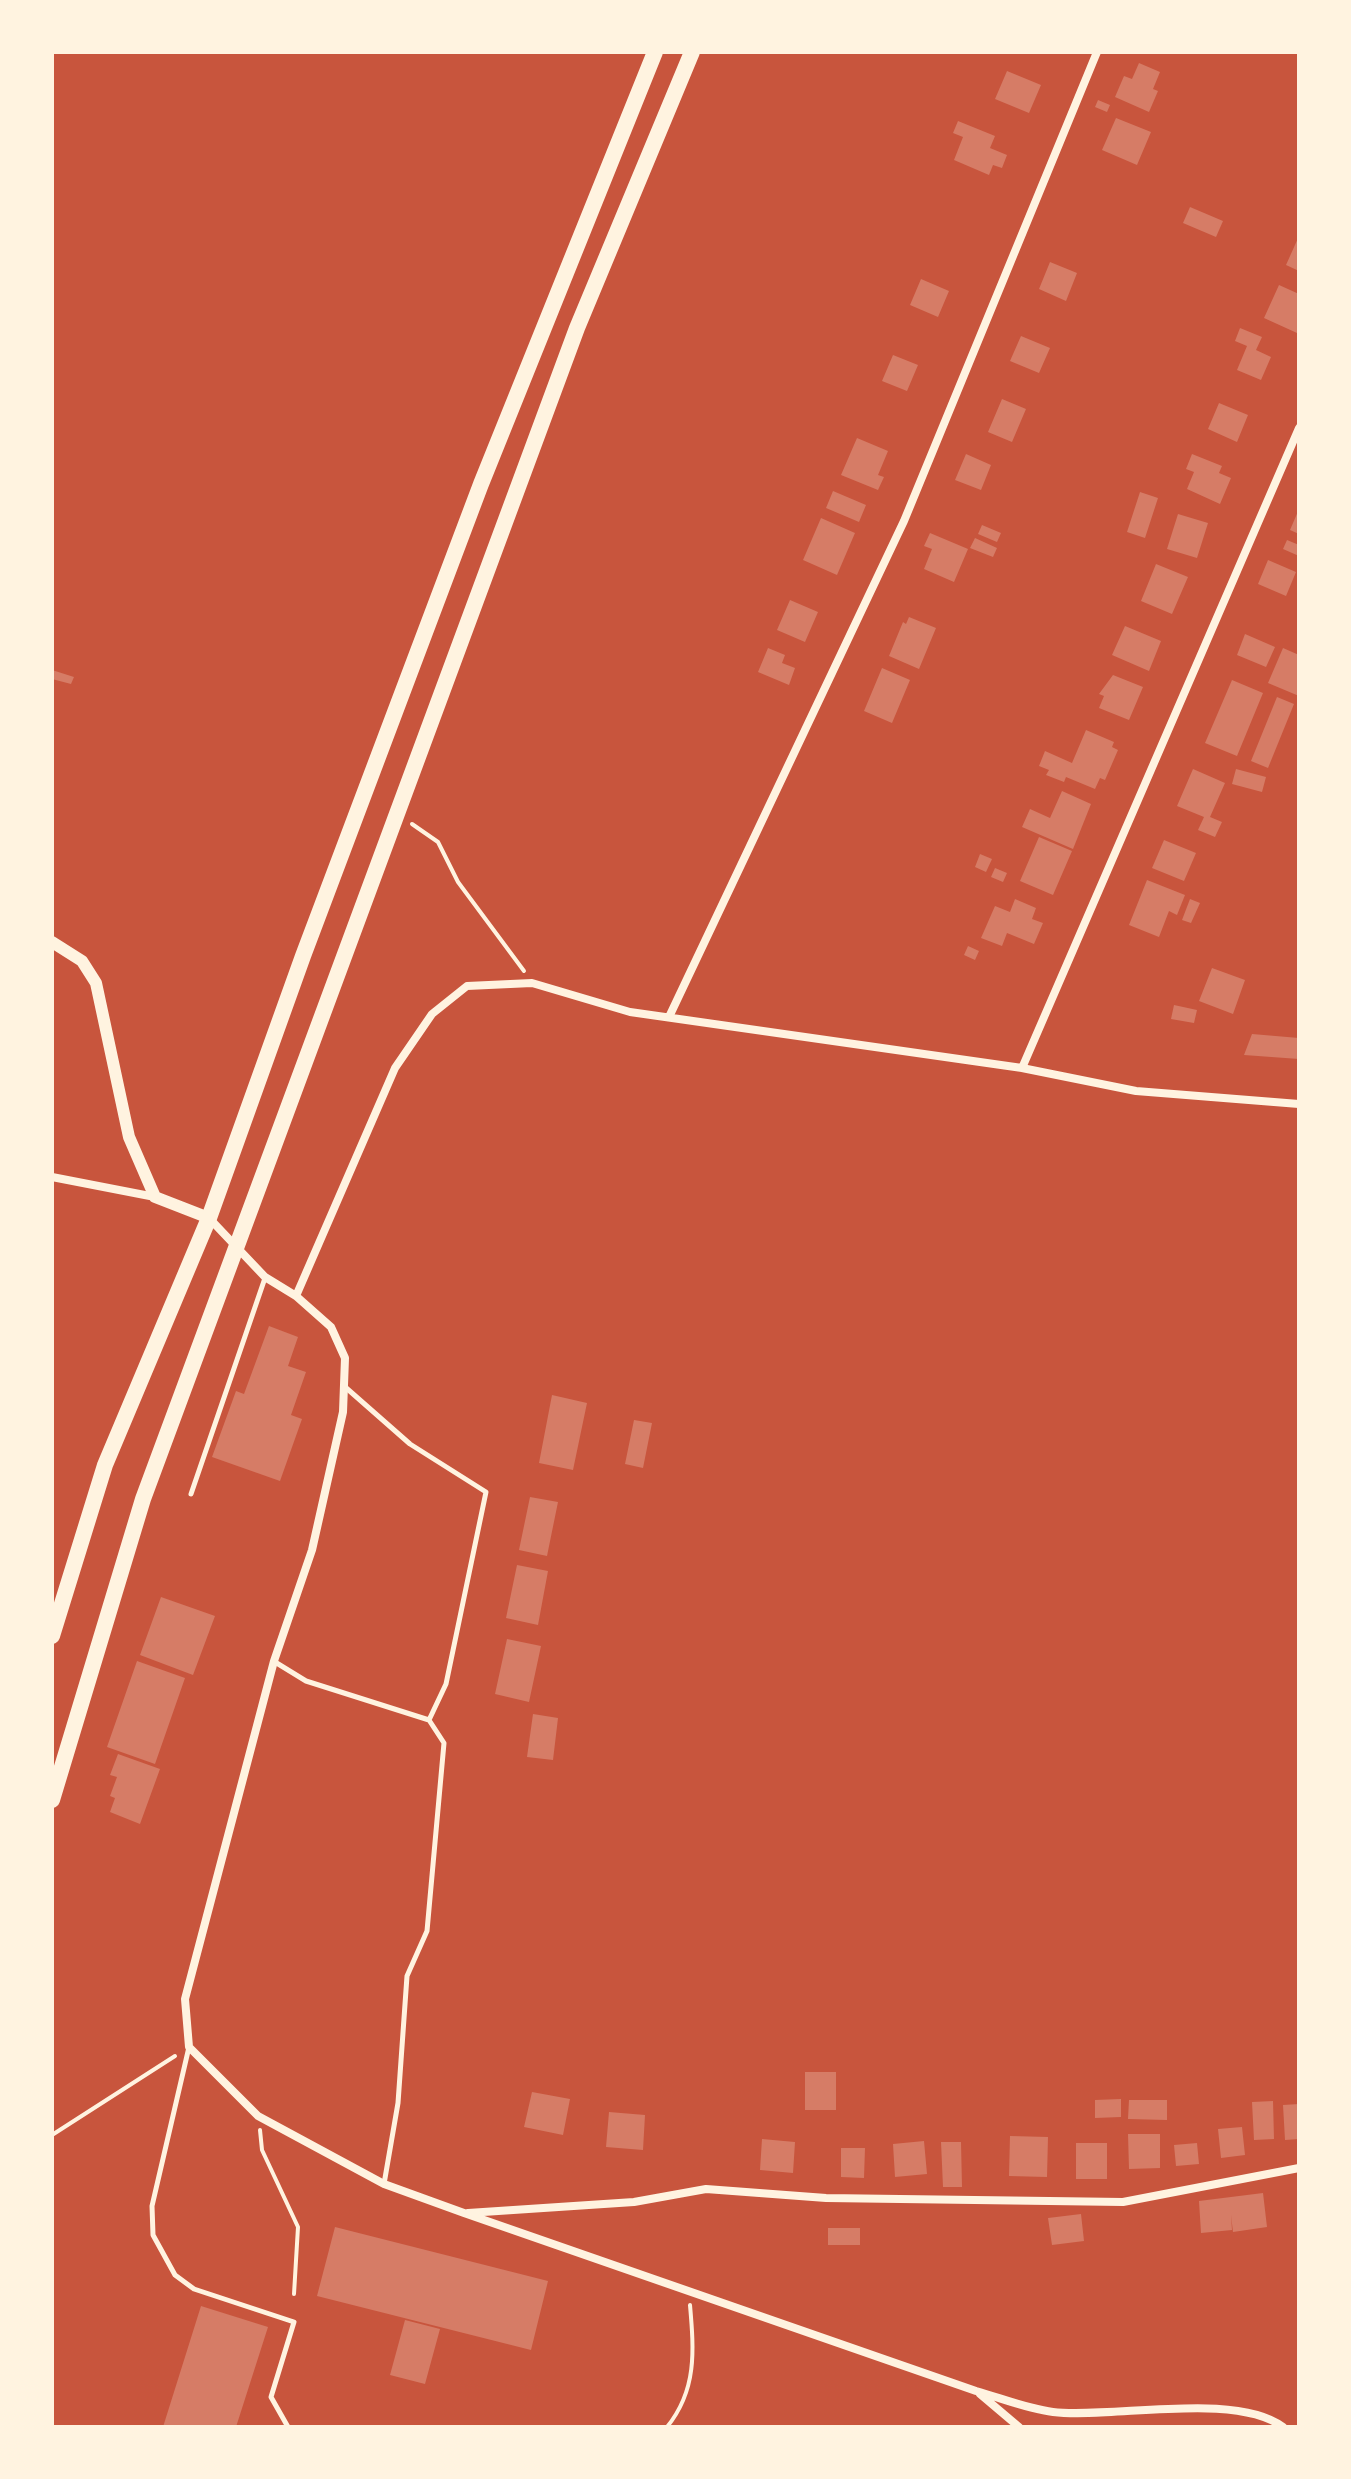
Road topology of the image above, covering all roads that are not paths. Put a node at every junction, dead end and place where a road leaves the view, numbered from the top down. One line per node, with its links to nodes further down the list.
1 (655, 52): 11 (highway)
2 (692, 52): 12 (highway)
3 (1097, 52): 6 (street)
4 (1299, 428): 7 (street)
5 (52, 942): 10 (street)
6 (669, 1017): 7 (street); 14 (street)
7 (1022, 1068): 8 (street)
8 (1299, 1104)
9 (52, 1177): 10 (street)
10 (155, 1197): 11 (street)
11 (209, 1218): 12 (street); 17 (highway)
12 (237, 1246): 13 (street); 20 (highway)
13 (265, 1277): 14 (street); 16 (lane)
14 (296, 1296): 15 (street)
15 (344, 1386): 18 (street); 19 (lane)
16 (191, 1494)
17 (52, 1636)
18 (274, 1661): 19 (lane); 21 (street)
19 (429, 1720): 23 (lane)
20 (52, 1800)
21 (189, 2047): 23 (street); 26 (lane)
22 (1299, 2168): 24 (street)
23 (384, 2184): 24 (street)
24 (464, 2213): 25 (street)
25 (976, 2391): 27 (street); 28 (street)
26 (288, 2427)
27 (1019, 2427)
28 (1283, 2427)

